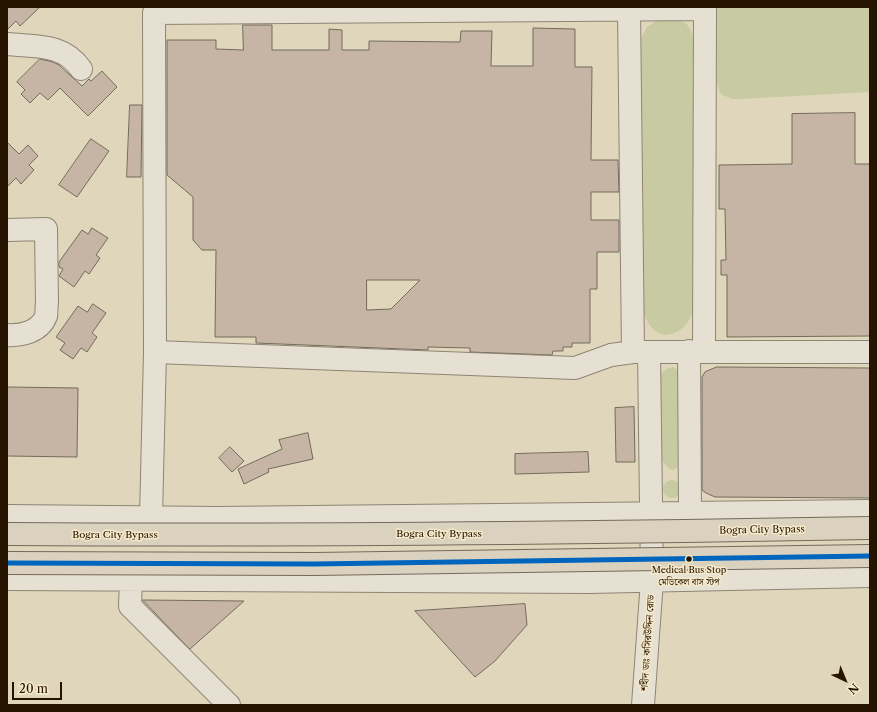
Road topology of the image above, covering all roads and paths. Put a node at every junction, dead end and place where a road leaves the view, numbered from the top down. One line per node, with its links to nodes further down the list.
1 (705, 8): 3 (street); 10 (street)
2 (238, 9): 3 (street); 8 (street)
3 (629, 10): 9 (street, শহীদ ডাঃ কসিরউদ্দিন রোড)
4 (7, 44): 5 (street)
5 (81, 70)
6 (7, 230): 7 (street)
7 (7, 335)
8 (156, 352): 9 (street); 16 (street)
9 (641, 352): 10 (street); 14 (street, শহীদ ডাঃ কসিরউদ্দিন রোড)
10 (697, 352): 11 (street); 13 (street)
11 (870, 352)
12 (870, 511): 13 (street)
13 (690, 513): 14 (street)
14 (651, 514): 16 (street); 24 (street, শহীদ ডাঃ কসিরউদ্দিন রোড)
15 (7, 516): 16 (street)
16 (151, 517)
17 (870, 528): 18 (highway, Bogra City Bypass, bridge)
18 (7, 534)
19 (870, 556): 20 (highway, bridge)
20 (7, 563)
21 (870, 576): 24 (street)
22 (7, 579): 23 (street)
23 (131, 580): 24 (street); 25 (street)
24 (652, 580): 26 (street, শহীদ ডাঃ কসিরউদ্দিন রোড)
25 (230, 705)
26 (643, 705)

